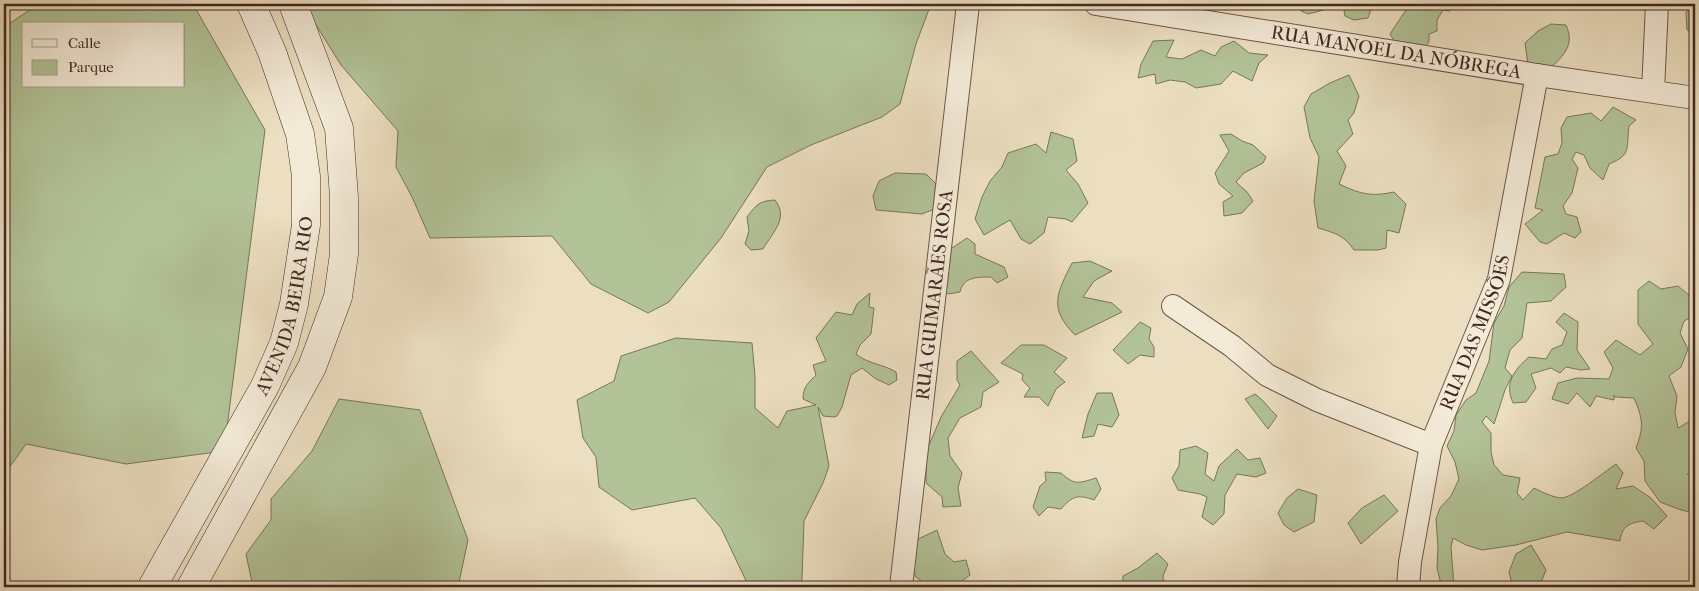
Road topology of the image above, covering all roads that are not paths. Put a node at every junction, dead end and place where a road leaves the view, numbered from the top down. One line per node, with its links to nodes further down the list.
1 (251, 4): 11 (main road, AVENIDA BEIRA RIO)
2 (293, 4): 12 (main road, AVENIDA BEIRA RIO)
3 (968, 4): 13 (street, RUA GUIMARÃES ROSA)
4 (1096, 4): 6 (street, RUA MANOEL DA NÓBREGA)
5 (1657, 4): 7 (street)
6 (1537, 75): 7 (street, RUA MANOEL DA NÓBREGA); 10 (street, RUA DAS MISSÕES)
7 (1653, 91): 8 (street, RUA MANOEL DA NÓBREGA)
8 (1695, 98)
9 (1173, 306): 10 (street)
10 (1431, 445): 14 (street, RUA DAS MISSÕES)
11 (152, 587)
12 (191, 587)
13 (901, 587)
14 (1408, 587)

